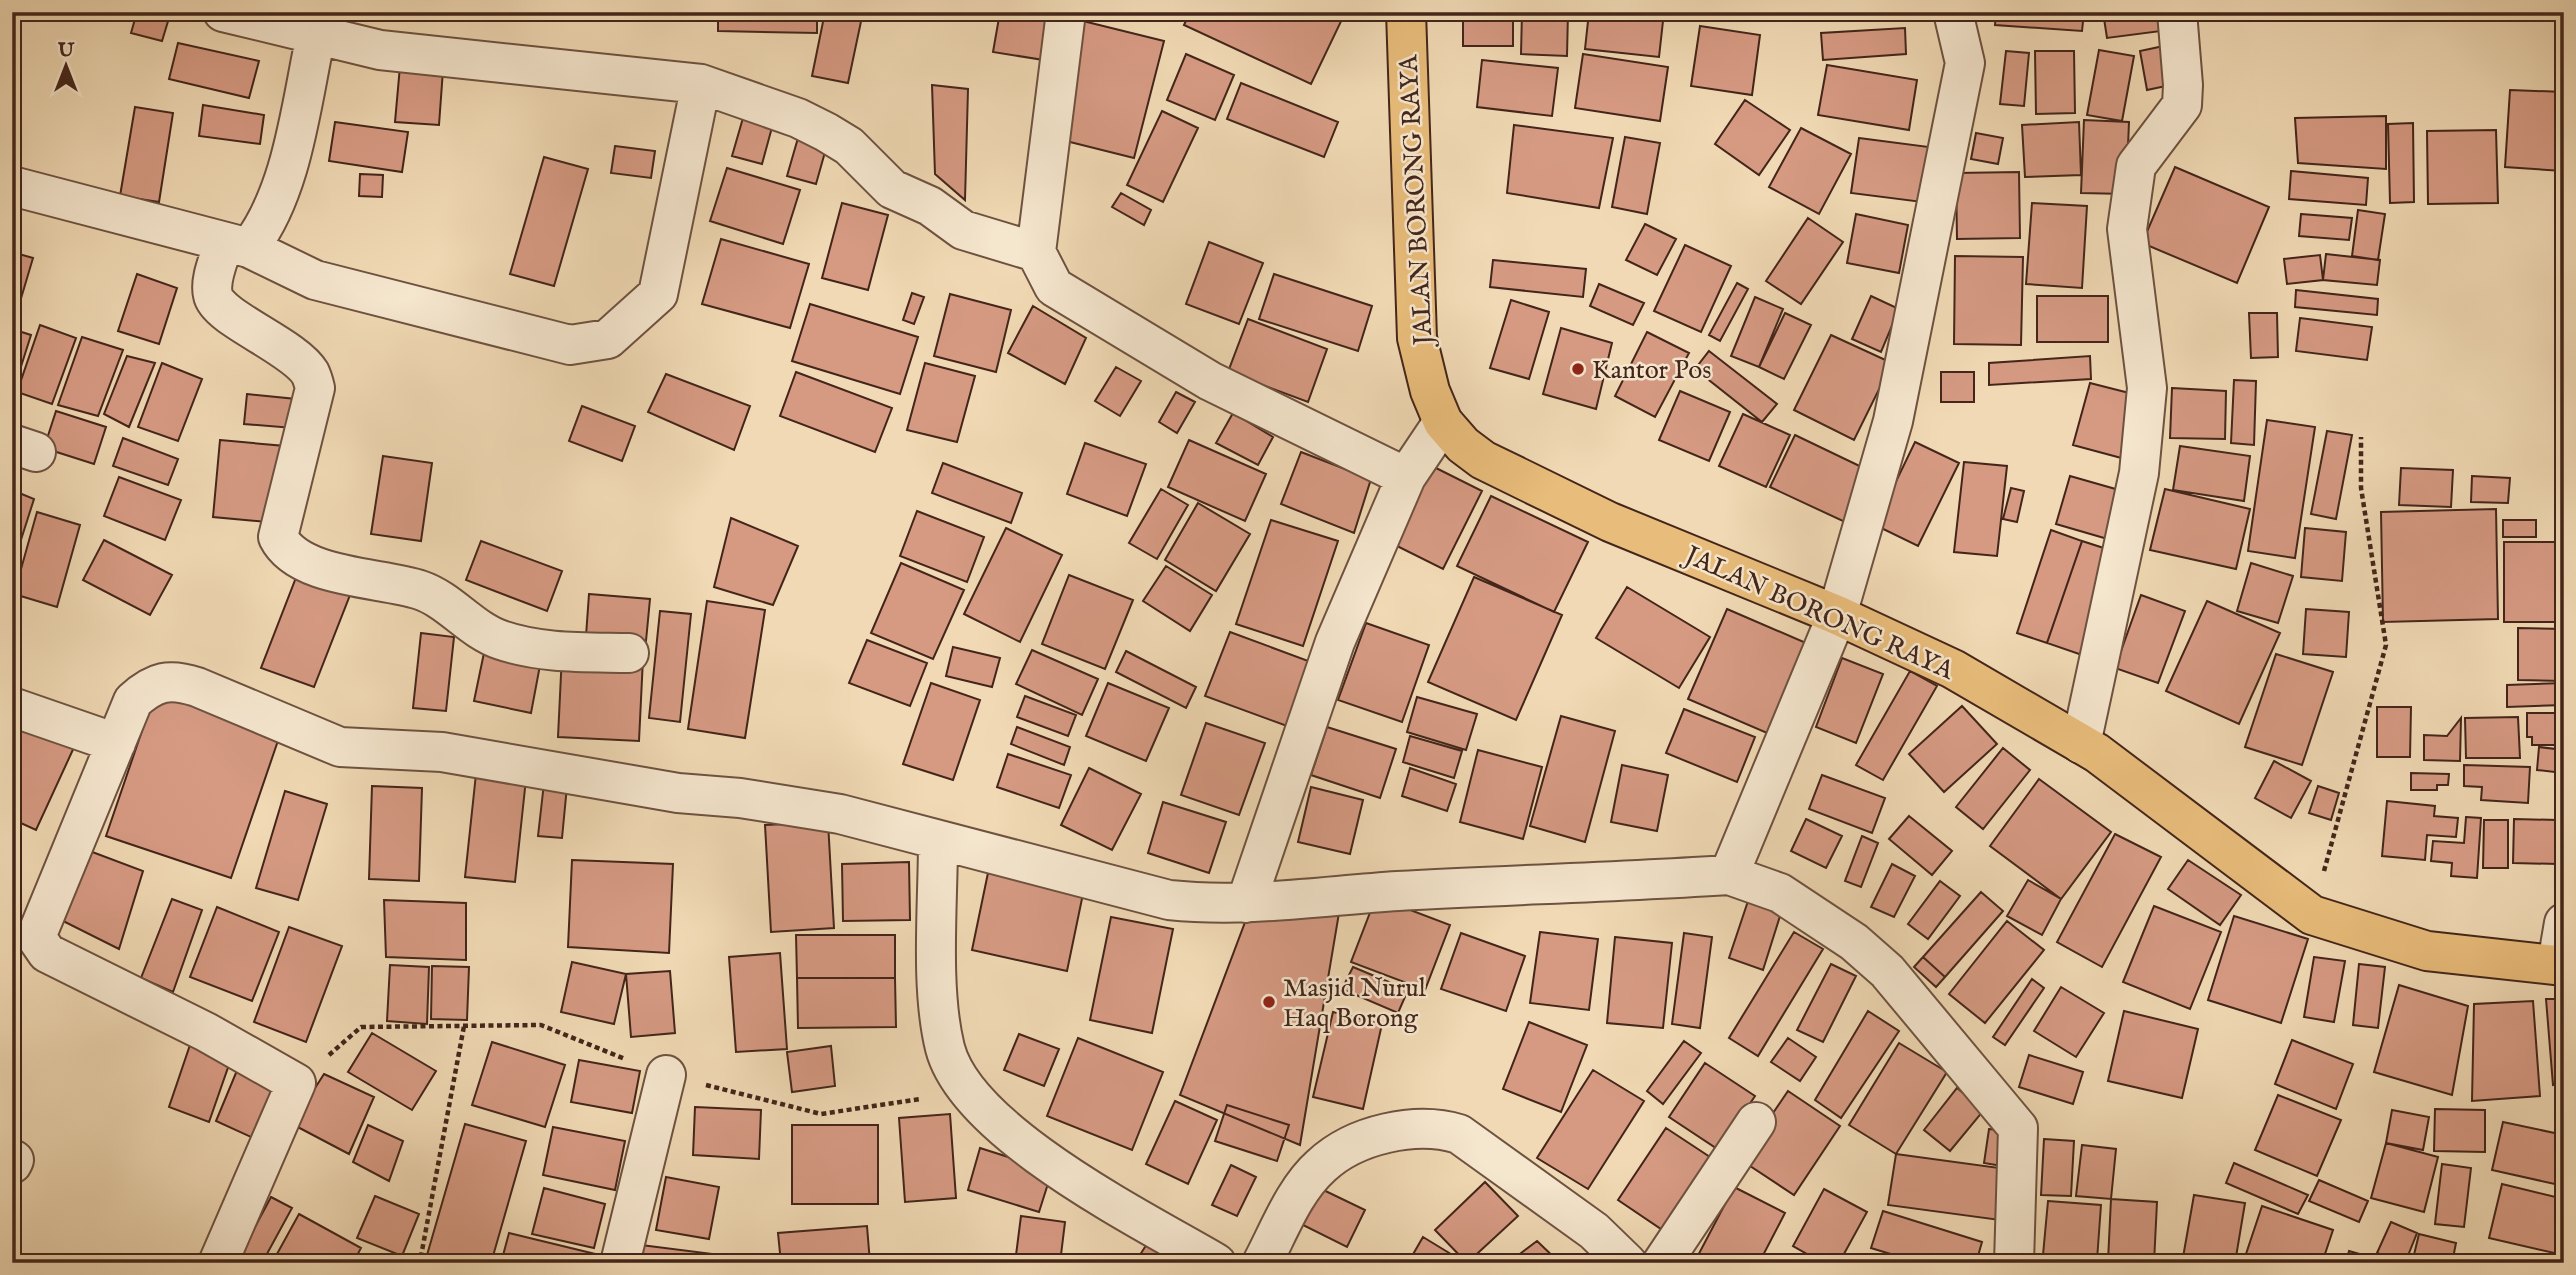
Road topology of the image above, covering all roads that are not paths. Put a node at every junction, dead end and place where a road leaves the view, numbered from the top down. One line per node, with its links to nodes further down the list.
1 (223, 12): 6 (street)
2 (1066, 12): 10 (street)
3 (1406, 12): 11 (main road, JALAN BORONG RAYA)
4 (1953, 12): 13 (street)
5 (2177, 12): 17 (street)
6 (316, 35): 7 (street); 9 (street)
7 (701, 84): 9 (street); 10 (street)
8 (12, 186): 9 (street)
9 (237, 245): 14 (street)
10 (1036, 252): 12 (street)
11 (1443, 422): 12 (street); 13 (main road, JALAN BORONG RAYA)
12 (1406, 477): 20 (street)
13 (1837, 615): 17 (main road, JALAN BORONG RAYA); 19 (street)
14 (629, 653)
15 (12, 707): 16 (street)
16 (116, 743): 18 (street); 25 (street)
17 (2081, 744): 22 (main road, JALAN BORONG RAYA)
18 (938, 841): 20 (street); 27 (street)
19 (1729, 875): 20 (street); 31 (street)
20 (1246, 904)
21 (2564, 923): 22 (street)
22 (2560, 965)
23 (666, 1075): 26 (street)
24 (1756, 1122): 30 (street)
25 (218, 1263)
26 (620, 1263)
27 (1216, 1263)
28 (1262, 1263): 29 (street)
29 (1627, 1263)
30 (1662, 1263)
31 (2014, 1263)

